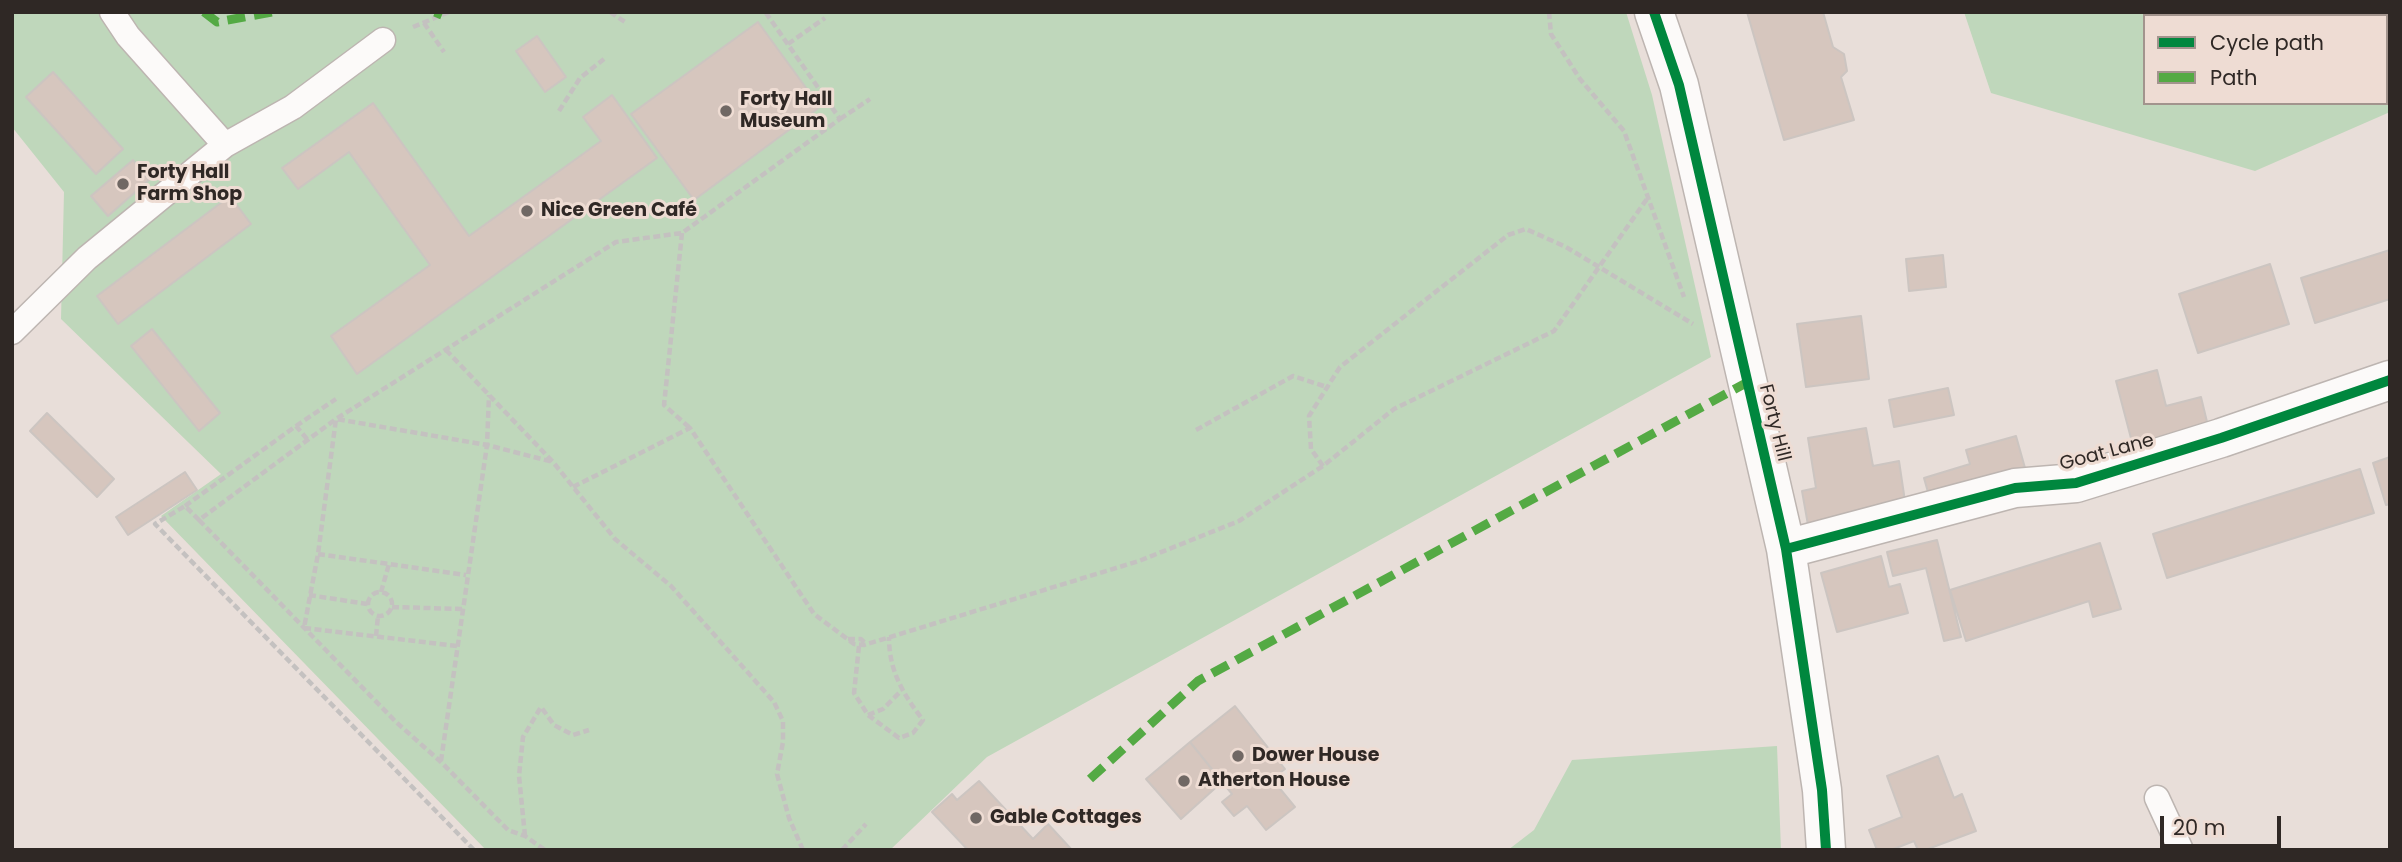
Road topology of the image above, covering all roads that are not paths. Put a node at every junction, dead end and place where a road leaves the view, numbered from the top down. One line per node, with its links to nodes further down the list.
1 (111, 12): 4 (lane)
2 (1654, 12): 7 (street, Forty Hill)
3 (383, 40): 4 (lane)
4 (225, 145): 5 (lane)
5 (12, 332)
6 (2390, 380): 7 (street, Goat Lane)
7 (1786, 548): 9 (street, Forty Hill)
8 (2157, 798): 10 (lane)
9 (1826, 850)
10 (2180, 850)

